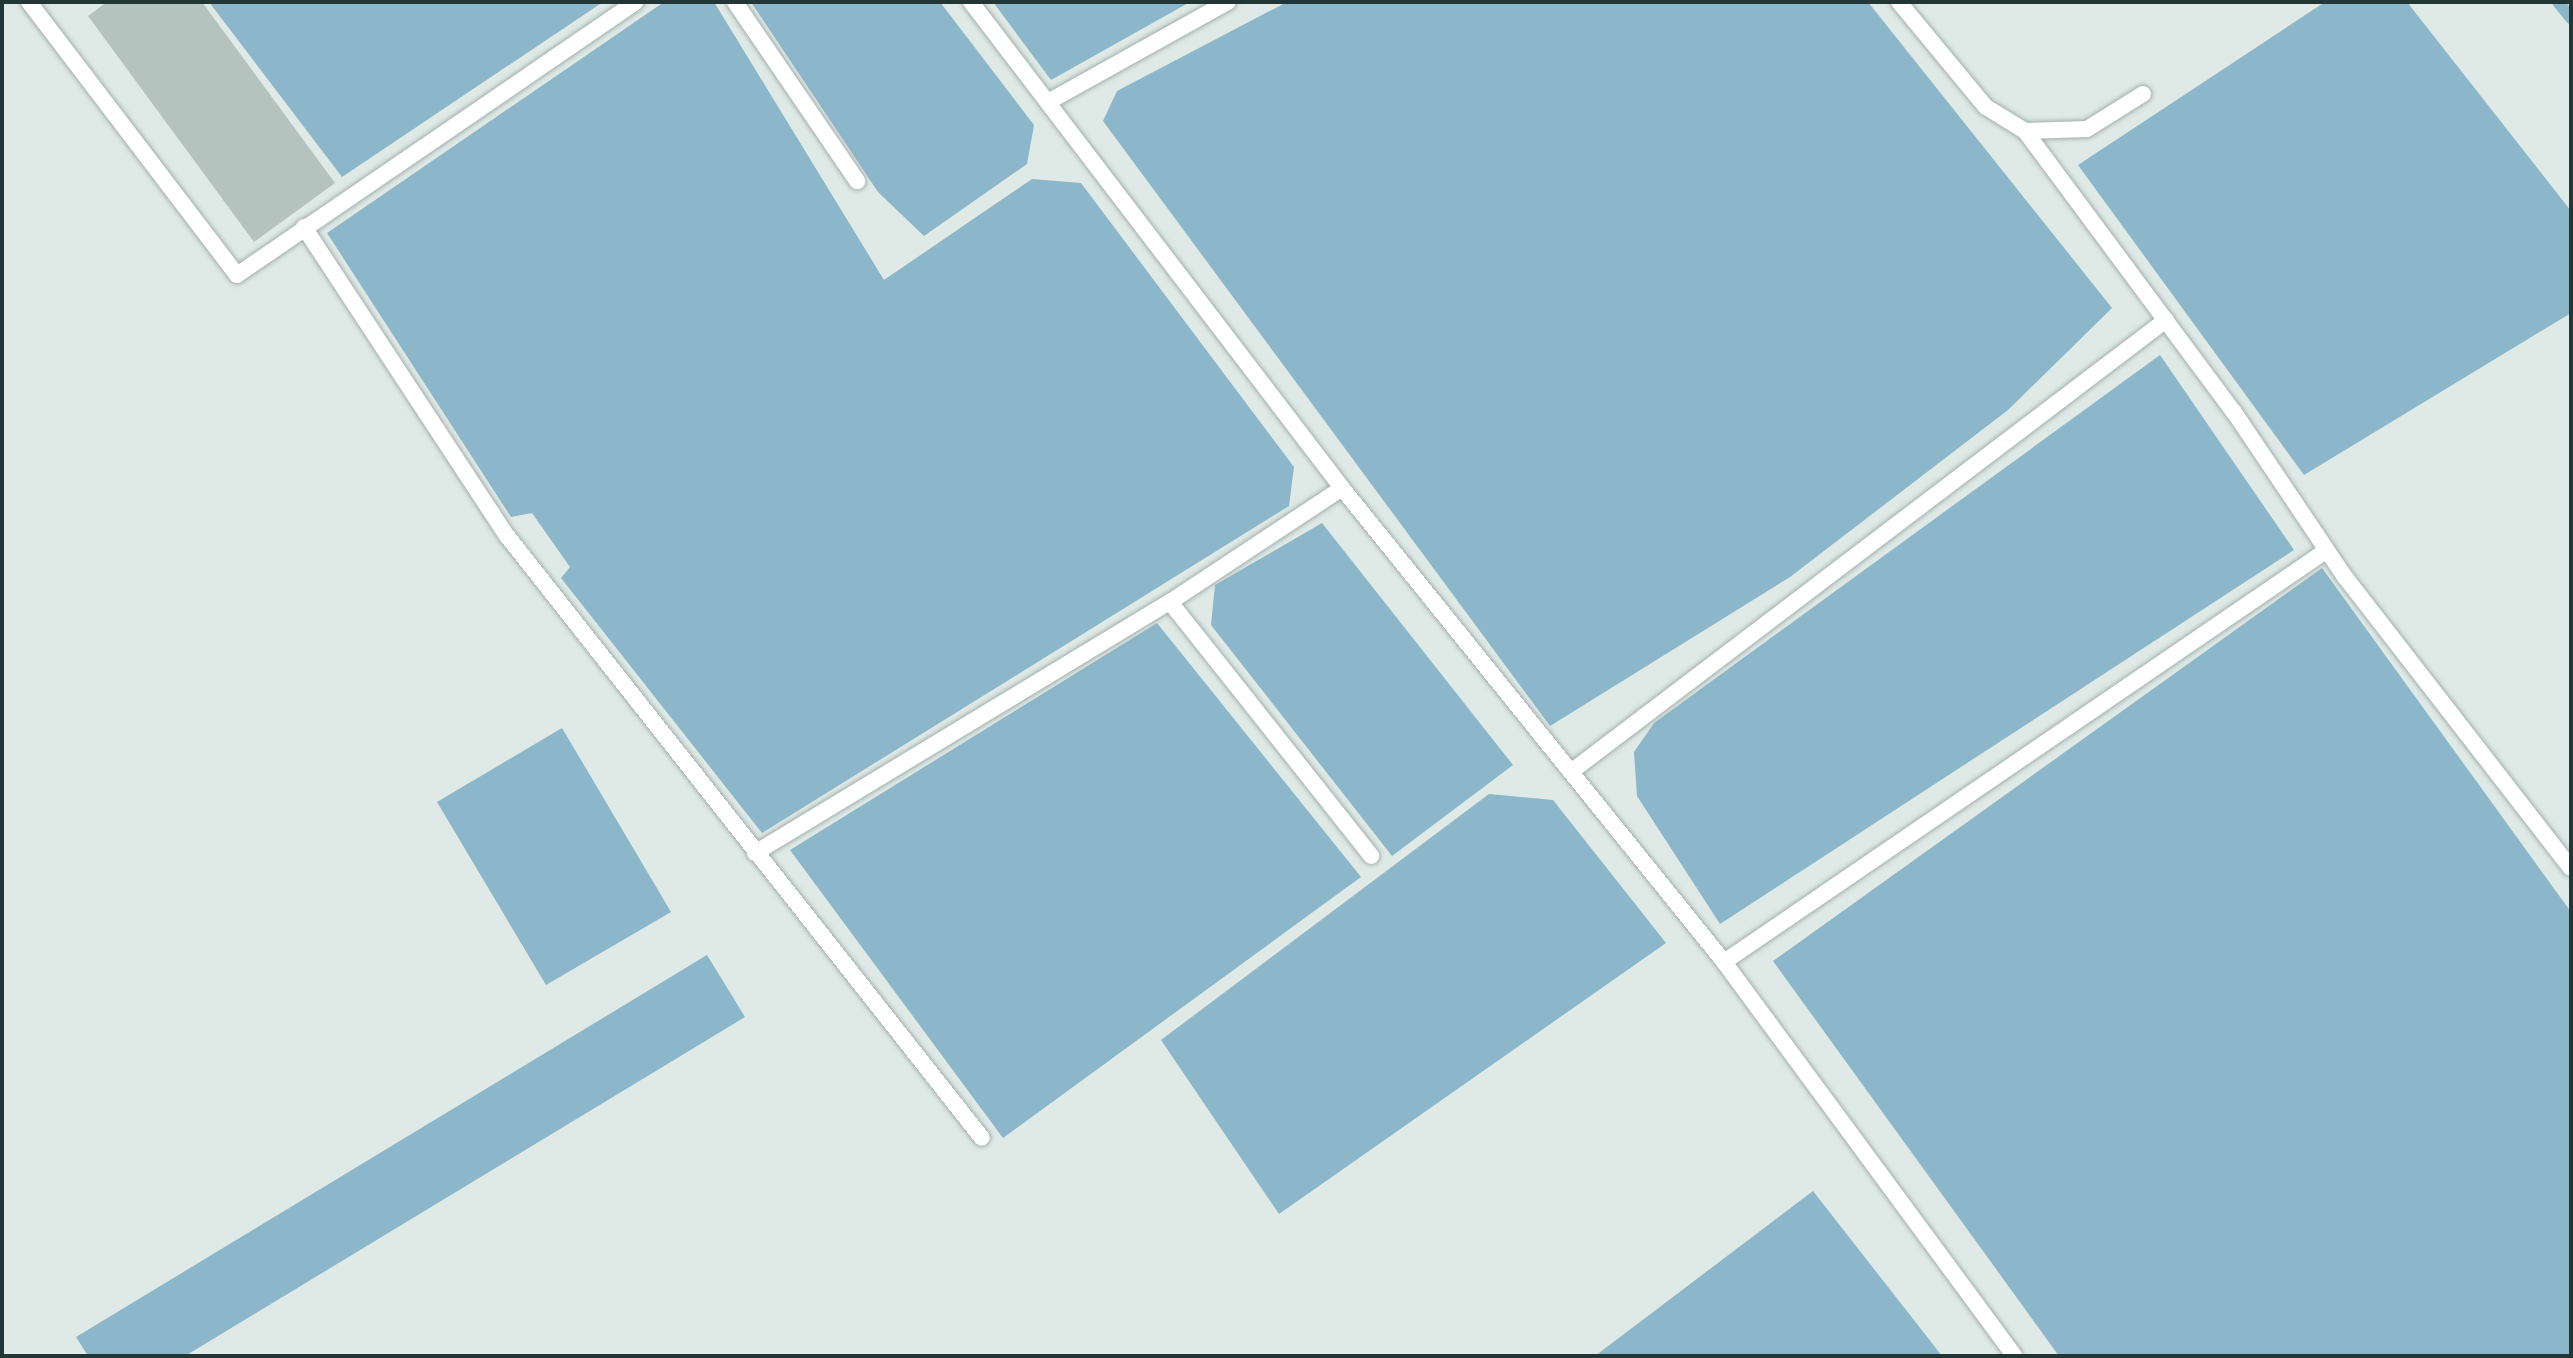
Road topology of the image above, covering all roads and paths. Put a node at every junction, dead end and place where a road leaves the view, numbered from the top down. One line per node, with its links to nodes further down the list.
1 (29, 2): 11 (lane)
2 (636, 2): 11 (lane)
3 (735, 2): 10 (lane)
4 (971, 2): 8 (lane)
5 (1228, 2): 8 (lane)
6 (1899, 2): 9 (lane)
7 (2143, 94): 9 (lane)
8 (1048, 102): 13 (lane)
9 (2025, 131): 12 (lane)
10 (857, 181)
11 (304, 227): 17 (lane)
12 (2166, 320): 14 (lane); 16 (lane)
13 (1342, 488): 15 (lane); 16 (lane)
14 (2327, 550): 19 (lane); 20 (lane)
15 (1170, 602): 17 (lane); 18 (lane)
16 (1572, 771): 20 (lane)
17 (755, 853): 21 (lane)
18 (1371, 856)
19 (2571, 868)
20 (1724, 962): 22 (lane)
21 (982, 1138)
22 (2014, 1356)

